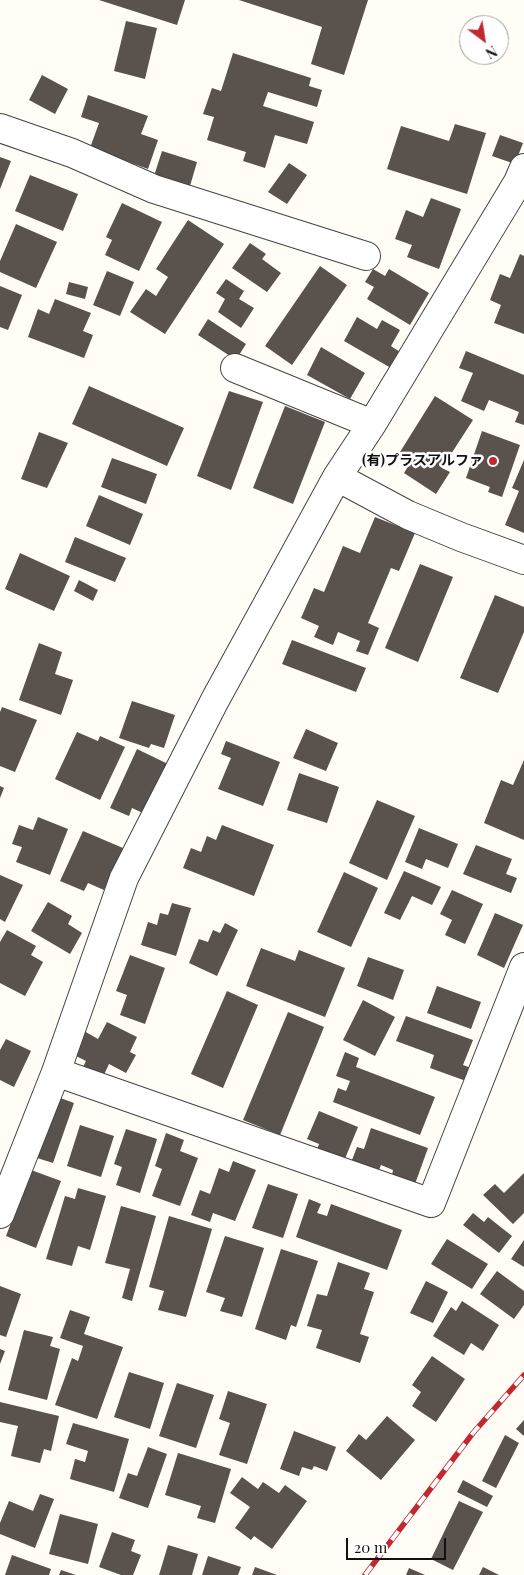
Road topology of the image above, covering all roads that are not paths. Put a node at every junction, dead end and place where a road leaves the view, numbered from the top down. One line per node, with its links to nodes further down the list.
1 (0, 128): 3 (street)
2 (524, 168): 5 (street)
3 (366, 256)
4 (235, 368): 5 (street)
5 (372, 424): 6 (street)
6 (337, 477): 7 (street); 9 (street)
7 (524, 560)
8 (524, 967): 9 (street)
9 (56, 1072): 10 (street)
10 (0, 1214)

